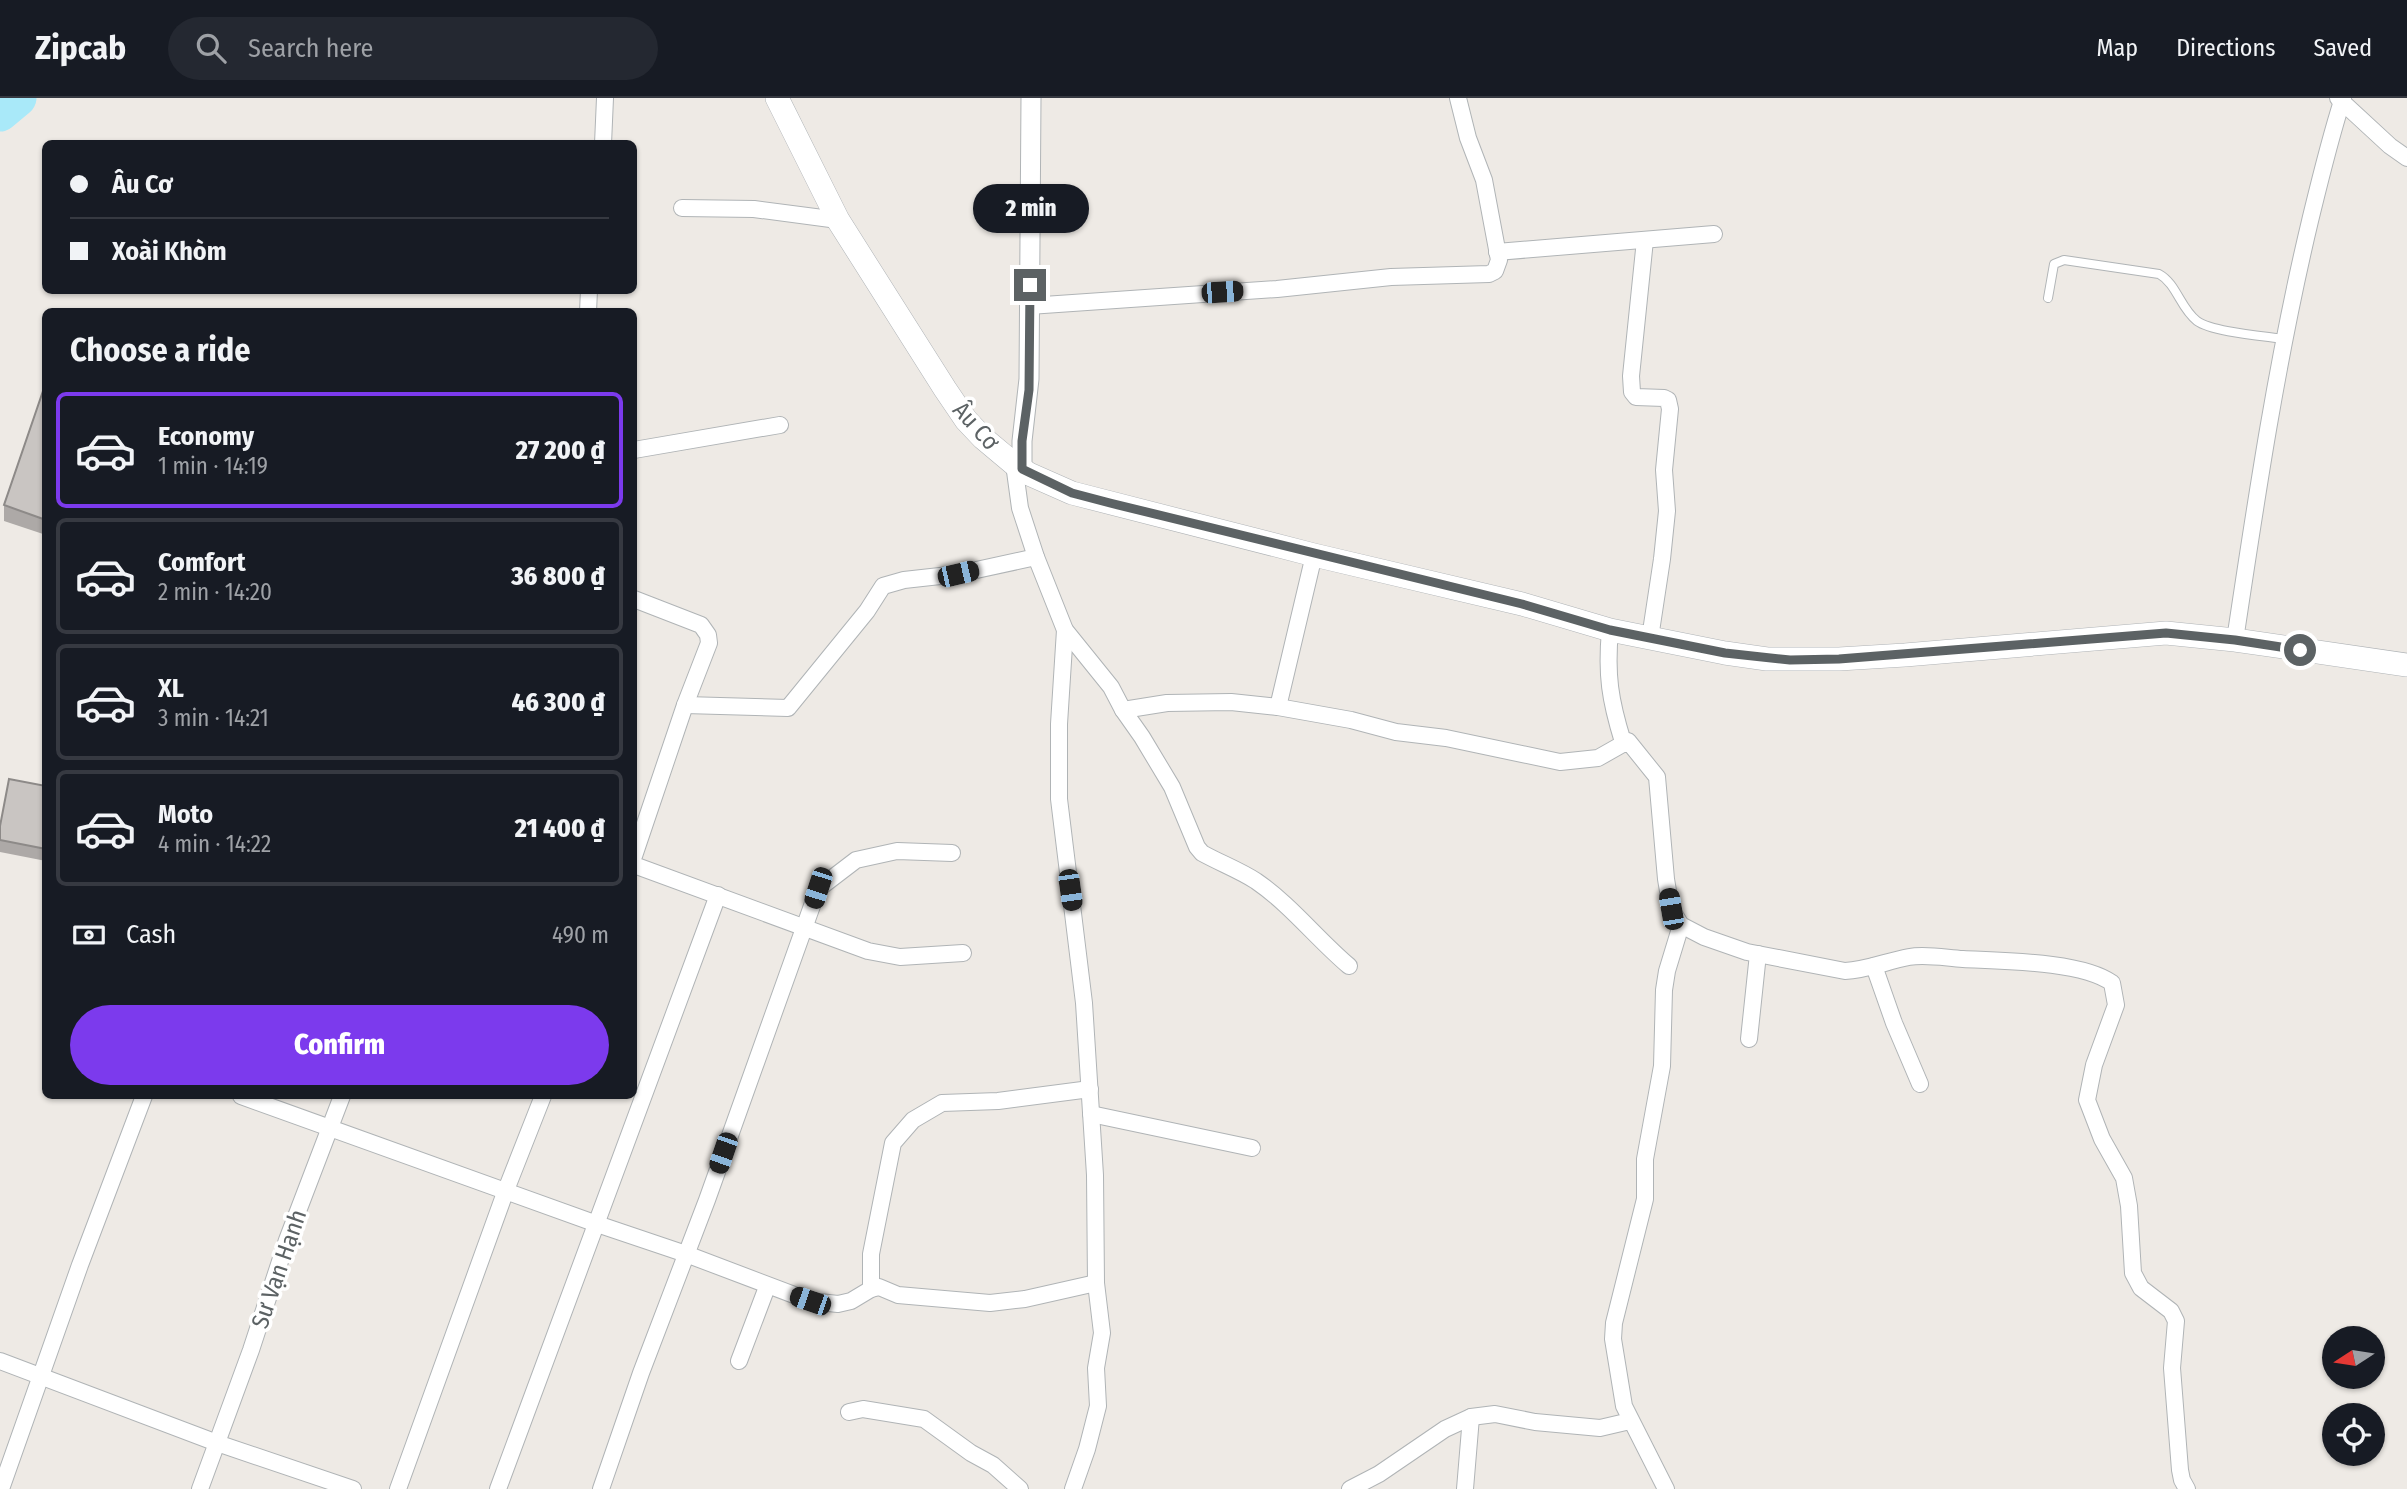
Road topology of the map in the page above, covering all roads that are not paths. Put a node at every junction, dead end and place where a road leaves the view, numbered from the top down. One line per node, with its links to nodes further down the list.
1 (605, 98): 6 (street)
2 (777, 98): 9 (main road, Âu Cơ)
3 (1031, 98): 14 (street)
4 (1458, 98): 12 (street)
5 (2341, 99): 7 (street); 15 (street)
6 (603, 140)
7 (2407, 158)
8 (682, 208): 9 (street)
9 (838, 220): 18 (main road, Âu Cơ)
10 (1714, 234): 11 (street)
11 (1645, 240): 12 (street); 24 (street)
12 (1497, 252): 14 (street)
13 (2049, 298): 15 (lane)
14 (1029, 306): 18 (street)
15 (2284, 339): 25 (street)
16 (780, 425): 17 (street)
17 (637, 449)
18 (1018, 467): 19 (main road, Âu Cơ); 20 (street)
19 (1314, 555): 23 (main road, Âu Cơ); 28 (street)
20 (1036, 557): 22 (street); 27 (street)
21 (637, 600): 27 (street)
22 (1065, 630): 29 (street); 43 (street)
23 (1610, 630): 24 (main road, Âu Cơ); 30 (street)
24 (1650, 638): 25 (main road, Âu Cơ)
25 (2235, 640): 26 (main road, Âu Cơ)
26 (2407, 665)
27 (685, 705): 31 (street)
28 (1278, 707): 29 (street); 30 (street)
29 (1123, 710): 39 (street)
30 (1623, 742): 35 (street)
31 (637, 847)
32 (952, 853): 36 (street)
33 (637, 866): 34 (street)
34 (718, 895): 36 (street); 52 (street)
35 (1681, 925): 38 (street); 62 (street)
36 (806, 926): 37 (street); 53 (street)
37 (963, 953)
38 (1758, 954): 40 (street); 41 (street)
39 (1349, 966)
40 (1874, 966): 42 (street); 75 (street)
41 (1749, 1039)
42 (1920, 1084)
43 (1090, 1089): 48 (street); 56 (street)
44 (143, 1099): 59 (street)
45 (249, 1099): 49 (street)
46 (341, 1099): 49 (street, Sư Vạn Hạnh)
47 (542, 1099): 51 (street)
48 (1091, 1114): 50 (street); 54 (street)
49 (330, 1128): 51 (street); 63 (street, Sư Vạn Hạnh)
50 (1252, 1148)
51 (506, 1190): 52 (street); 67 (street)
52 (597, 1224): 53 (street); 68 (street)
53 (686, 1254): 55 (street); 69 (street)
54 (1096, 1283): 56 (street); 71 (street)
55 (767, 1287): 56 (street); 58 (street)
56 (871, 1289)
57 (0, 1361): 59 (street)
58 (739, 1361)
59 (42, 1376): 63 (street); 64 (street)
60 (849, 1412): 70 (street)
61 (1471, 1418): 62 (street); 72 (street); 73 (street)
62 (1630, 1421): 74 (street)
63 (217, 1443): 65 (street, Sư Vạn Hạnh); 66 (street)
64 (1, 1489)
65 (200, 1489)
66 (353, 1489)
67 (398, 1489)
68 (498, 1489)
69 (601, 1489)
70 (1020, 1489)
71 (1073, 1489)
72 (1350, 1489)
73 (1465, 1489)
74 (1666, 1489)
75 (2187, 1489)

